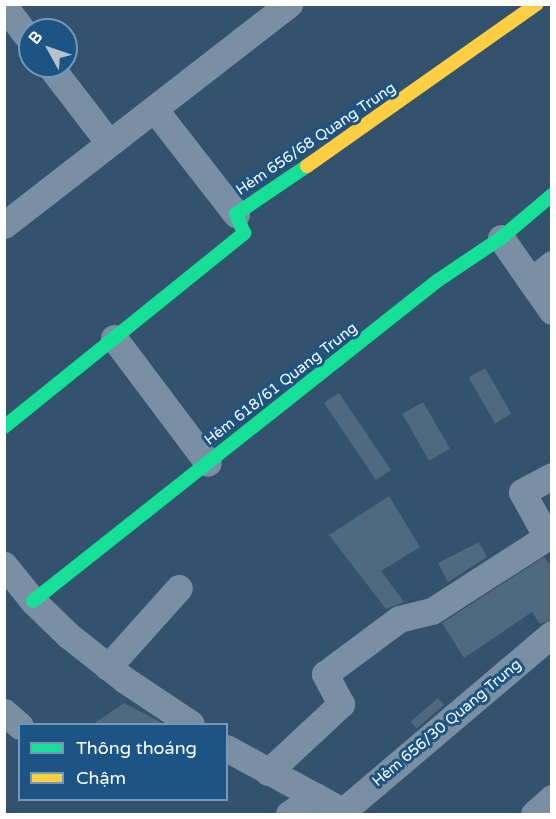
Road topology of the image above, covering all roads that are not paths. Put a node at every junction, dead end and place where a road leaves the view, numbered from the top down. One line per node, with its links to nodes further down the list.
1 (290, 4): 6 (street)
2 (537, 4): 9 (street, Hẻm 656/68 Quang Trung)
3 (4, 6): 4 (street)
4 (18, 24)
5 (59, 78): 7 (street)
6 (155, 110): 7 (street); 9 (street)
7 (109, 143): 10 (street)
8 (552, 195): 11 (street, Hẻm 618/61 Quang Trung)
9 (236, 214): 14 (street, Hẻm 656/68 Quang Trung)
10 (4, 225)
11 (501, 238): 12 (street); 16 (street, Hẻm 618/61 Quang Trung)
12 (541, 272): 13 (street)
13 (552, 311)
14 (114, 338): 15 (street, Hẻm 656/68 Quang Trung); 16 (street)
15 (4, 427)
16 (208, 463): 20 (street, Hẻm 618/61 Quang Trung)
17 (552, 476): 27 (street)
18 (4, 564): 20 (street)
19 (179, 588): 22 (street)
20 (33, 601): 22 (street)
21 (552, 634): 30 (street, Hẻm 656/30 Quang Trung)
22 (108, 667): 24 (street)
23 (4, 712): 25 (street)
24 (190, 723)
25 (18, 724)
26 (228, 749): 27 (street)
27 (268, 772): 28 (street)
28 (316, 796): 30 (street); 31 (street)
29 (552, 798): 32 (street)
30 (346, 813)
31 (289, 814)
32 (534, 814)

